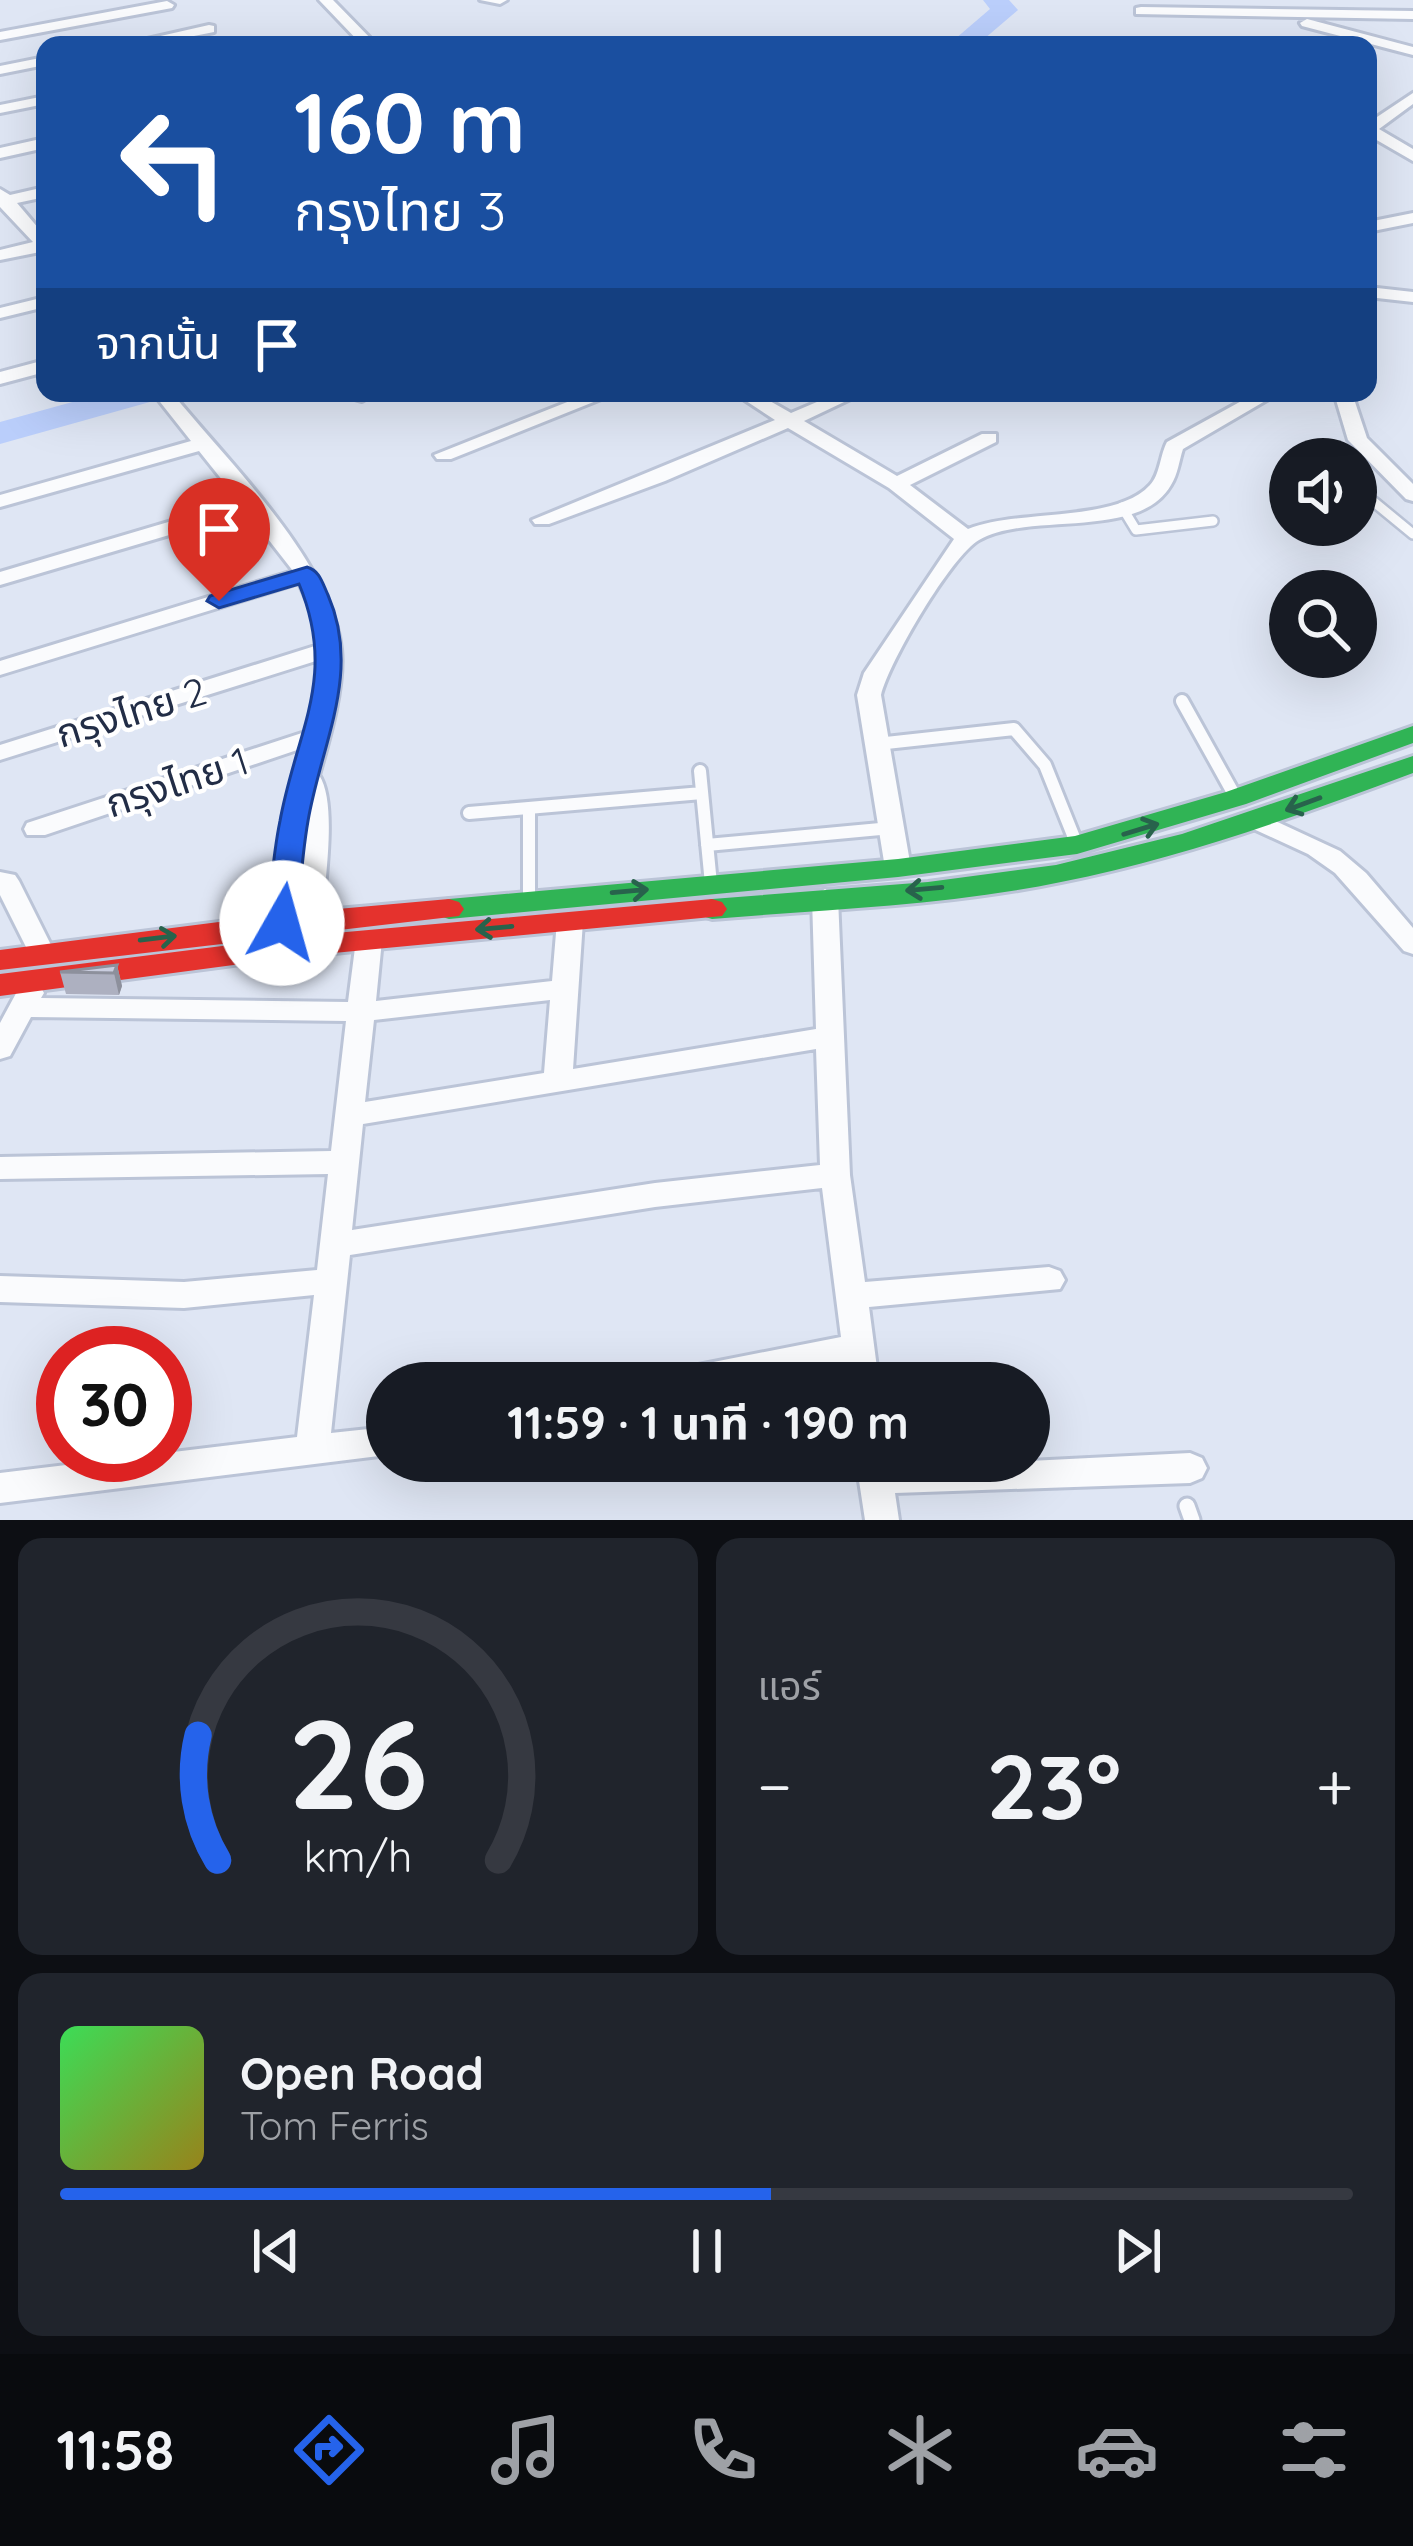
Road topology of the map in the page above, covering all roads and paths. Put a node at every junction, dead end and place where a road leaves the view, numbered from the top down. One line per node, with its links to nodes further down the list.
1 (326, 0): 11 (street)
2 (487, 0): 3 (street)
3 (500, 0)
4 (167, 5): 9 (street)
5 (1145, 6): 6 (street)
6 (1273, 7): 7 (street); 12 (street)
7 (1413, 15)
8 (209, 29): 10 (street)
9 (0, 36)
10 (174, 36)
11 (361, 36)
12 (1365, 36)
13 (1377, 40): 14 (street)
14 (1413, 51)
15 (36, 63): 16 (street)
16 (0, 70)
17 (1413, 97): 20 (street)
18 (36, 102): 19 (street)
19 (0, 110)
20 (1377, 123)
21 (1377, 134): 24 (street)
22 (36, 145): 23 (street)
23 (0, 153)
24 (1413, 156)
25 (36, 194): 26 (street)
26 (2, 199): 29 (street)
27 (1413, 218): 28 (street)
28 (1377, 225)
29 (36, 236)
30 (36, 247): 31 (street)
31 (0, 255)
32 (1377, 293): 33 (street)
33 (1413, 298)
34 (36, 304): 35 (street)
35 (0, 314)
36 (36, 368): 37 (street)
37 (0, 377)
38 (169, 402): 46 (street)
39 (583, 402): 47 (street)
40 (760, 402): 44 (street)
41 (834, 402): 44 (street)
42 (1253, 402): 53 (street)
43 (1346, 402): 49 (street)
44 (793, 420): 48 (street); 54 (street)
45 (988, 438): 48 (street)
46 (201, 444): 50 (street); 51 (street)
47 (444, 455)
48 (896, 484): 57 (street)
49 (1413, 495)
50 (0, 501)
51 (251, 504): 58 (street); 59 (street)
52 (1377, 504): 56 (lane)
53 (1122, 507): 55 (lane); 57 (street)
54 (542, 520)
55 (1214, 521)
56 (1413, 534)
57 (966, 538): 65 (street)
58 (307, 574): 60 (street); 61 (street)
59 (0, 579)
60 (330, 649): 64 (street); 66 (street, กรุงไทย 2)
61 (0, 668)
62 (1182, 701): 70 (lane)
63 (1413, 734): 70 (street)
64 (319, 735): 75 (street, กรุงไทย 1); 84 (street)
65 (877, 744): 74 (street); 77 (lane)
66 (0, 753)
67 (1413, 764): 73 (street, one-way to 73)
68 (700, 772): 69 (lane)
69 (702, 793): 71 (lane); 76 (lane)
70 (1236, 798): 77 (street, one-way to 70)
71 (529, 808): 72 (lane); 82 (lane)
72 (469, 813)
73 (1256, 820): 81 (street, one-way to 81); 86 (street)
74 (891, 828): 76 (lane); 78 (street)
75 (36, 829)
76 (707, 845): 80 (lane)
77 (1077, 845): 78 (street)
78 (898, 868): 80 (street)
79 (0, 880): 88 (street)
80 (711, 884): 82 (street, one-way to 80)
81 (825, 898): 83 (street); 93 (street)
82 (529, 900): 84 (street)
83 (570, 921): 85 (street, one-way to 85); 90 (street)
84 (295, 922): 88 (street, one-way to 84)
85 (369, 940): 88 (street); 92 (street)
86 (1413, 945)
87 (0, 960): 88 (street)
88 (40, 965): 89 (street); 91 (street)
89 (0, 985)
90 (565, 989): 92 (street); 95 (street)
91 (23, 1007): 92 (street); 94 (street)
92 (362, 1012): 96 (street)
93 (830, 1037): 95 (street); 99 (street)
94 (0, 1049)
95 (558, 1081): 96 (street)
96 (348, 1116): 97 (street)
97 (342, 1162): 98 (street); 100 (street)
98 (0, 1168)
99 (835, 1175): 100 (street); 104 (street)
100 (333, 1245): 102 (street)
101 (1049, 1280): 104 (street)
102 (330, 1281): 103 (street); 109 (street)
103 (0, 1288)
104 (849, 1296): 105 (street)
105 (858, 1347): 106 (street); 107 (street)
106 (783, 1362)
107 (860, 1362)
108 (366, 1444): 109 (street)
109 (312, 1453): 113 (street)
110 (1190, 1468): 111 (street)
111 (1050, 1469)
112 (877, 1482): 114 (street)
113 (0, 1488)
114 (882, 1520)

